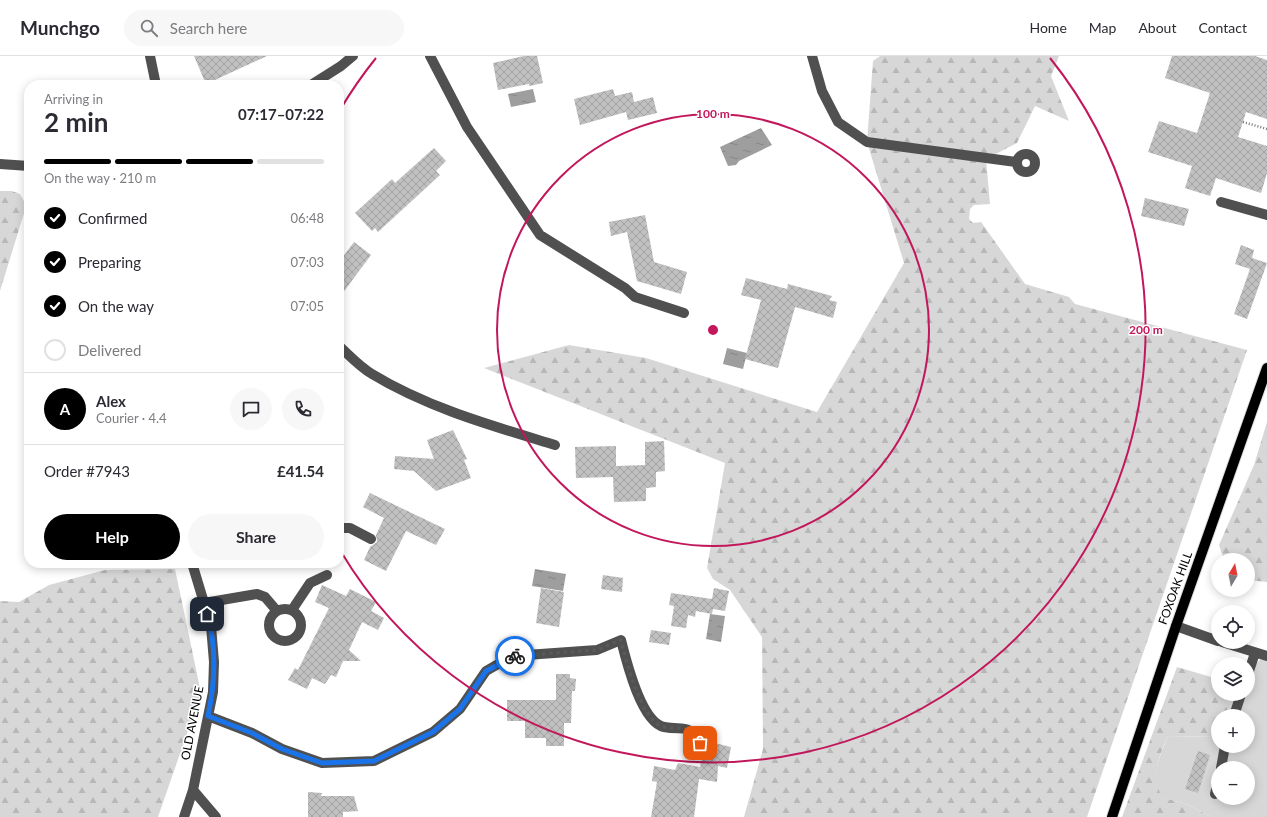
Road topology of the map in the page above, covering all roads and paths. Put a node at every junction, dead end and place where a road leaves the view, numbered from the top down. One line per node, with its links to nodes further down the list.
1 (150, 56): 5 (street)
2 (353, 56): 6 (street)
3 (430, 56): 14 (street)
4 (812, 56): 9 (street)
5 (155, 80)
6 (319, 80)
7 (1243, 122): 8 (path)
8 (1267, 129)
9 (1016, 162)
10 (0, 164): 11 (street)
11 (24, 166)
12 (1221, 202): 13 (street)
13 (1267, 215)
14 (684, 313)
15 (344, 350): 17 (street)
16 (1267, 368): 25 (main road, FOXOAK HILL)
17 (556, 445)
18 (344, 528): 19 (street)
19 (371, 539)
20 (194, 568): 22 (street, OLD AVENUE)
21 (327, 575): 23 (street)
22 (204, 603): 24 (street); 31 (street, OLD AVENUE)
23 (292, 610): 24 (street); 24 (street)
24 (277, 611)
25 (1176, 626): 26 (street); 36 (main road, FOXOAK HILL)
26 (1211, 638)
27 (1243, 649): 28 (street)
28 (1255, 653): 29 (street); 30 (street)
29 (1267, 656)
30 (1254, 657)
31 (208, 716): 32 (street); 33 (street, OLD AVENUE)
32 (700, 743)
33 (193, 790): 34 (street, OLD AVENUE); 35 (street)
34 (184, 817)
35 (216, 817)
36 (1112, 817)

